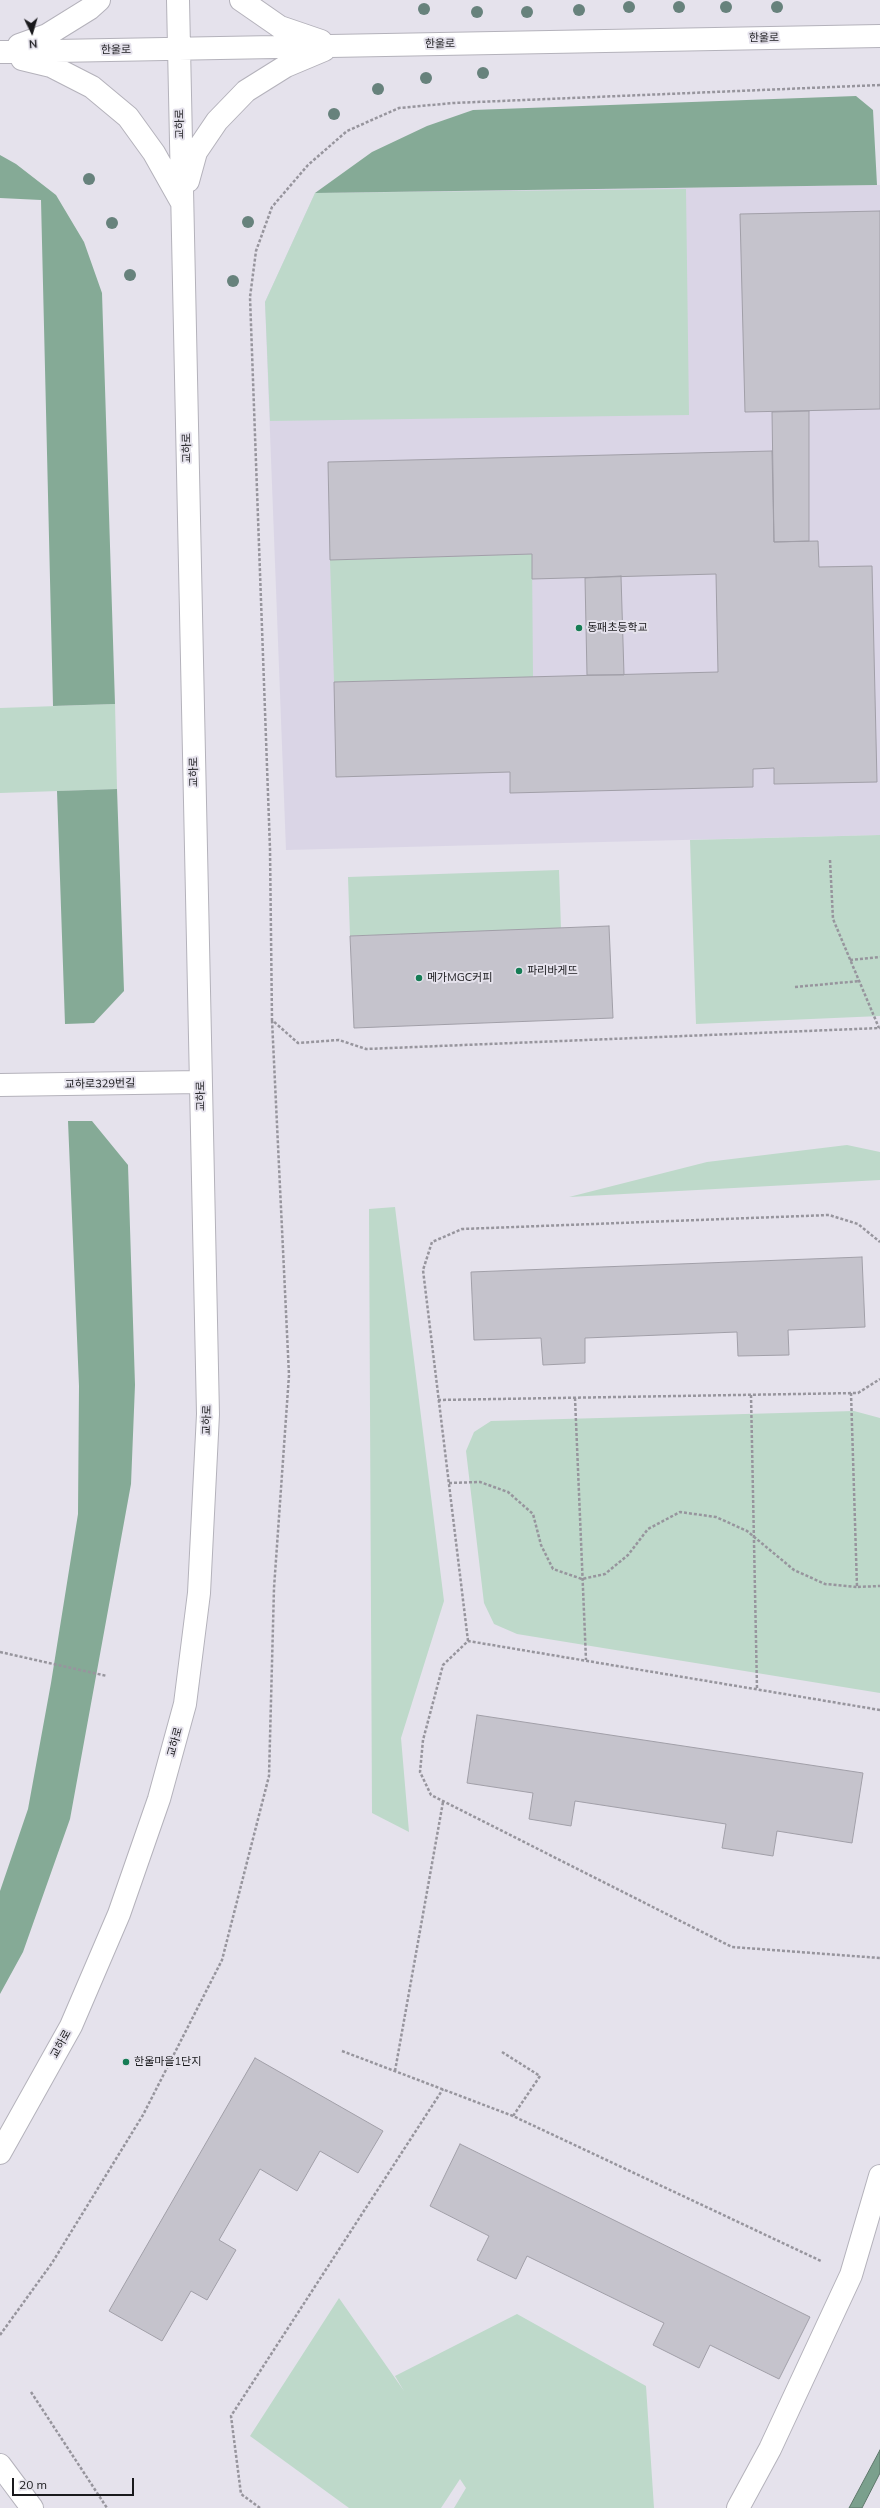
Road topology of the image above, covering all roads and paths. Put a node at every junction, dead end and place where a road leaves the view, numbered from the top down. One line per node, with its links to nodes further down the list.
1 (99, 0): 7 (street)
2 (178, 0): 6 (street, 교하로)
3 (241, 0): 5 (street)
4 (880, 36): 5 (street, 한울로)
5 (335, 46): 6 (street, 한울로); 9 (street)
6 (179, 48): 7 (street, 한울로); 9 (street, 교하로)
7 (0, 52): 9 (street)
8 (880, 85): 15 (path)
9 (182, 203): 17 (street, 교하로)
10 (830, 860): 12 (path)
11 (880, 957): 12 (path)
12 (850, 960): 13 (path)
13 (860, 981): 14 (path); 16 (path)
14 (795, 987)
15 (272, 1020): 16 (path); 46 (path)
16 (880, 1028)
17 (200, 1082): 18 (street, 교하로329번길); 43 (street, 교하로)
18 (0, 1085)
19 (880, 1242): 24 (path)
20 (880, 1379): 21 (path)
21 (851, 1393): 22 (path); 29 (path)
22 (751, 1395): 23 (path); 26 (path)
23 (575, 1398): 24 (path); 27 (path)
24 (438, 1400): 25 (path)
25 (449, 1483): 27 (path); 30 (path)
26 (754, 1536): 27 (path); 29 (path); 34 (path)
27 (582, 1579): 32 (path)
28 (880, 1586): 29 (path)
29 (857, 1587)
30 (468, 1641): 32 (path); 36 (path)
31 (0, 1652): 33 (path)
32 (586, 1660): 34 (path)
33 (107, 1676)
34 (757, 1689): 35 (path)
35 (880, 1710)
36 (443, 1802): 37 (path); 40 (path)
37 (880, 1958)
38 (342, 2051): 40 (path)
39 (502, 2052): 42 (path)
40 (395, 2071): 41 (path)
41 (443, 2089): 42 (path); 52 (path)
42 (514, 2116): 45 (path)
43 (0, 2153)
44 (880, 2176): 45 (street)
45 (851, 2275): 53 (street)
46 (0, 2335)
47 (31, 2392): 51 (path)
48 (0, 2465): 49 (street)
49 (7, 2490): 50 (street)
50 (32, 2508)
51 (107, 2508)
52 (260, 2508)
53 (738, 2508)

